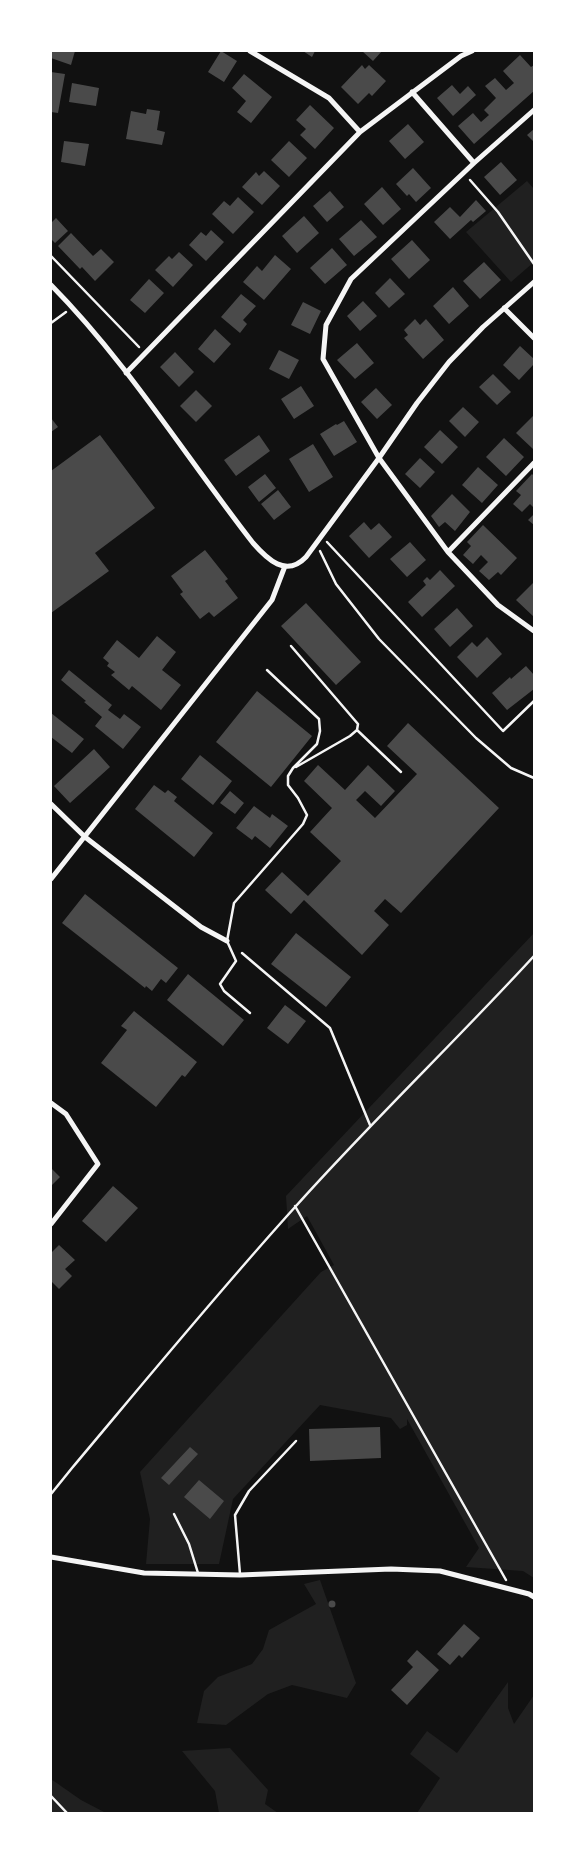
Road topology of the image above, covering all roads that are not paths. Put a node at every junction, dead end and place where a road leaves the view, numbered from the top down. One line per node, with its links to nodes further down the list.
1 (250, 51): 4 (street)
2 (263, 51): 4 (lane)
3 (472, 51): 5 (street)
4 (260, 57): 7 (street)
5 (412, 92): 7 (street); 8 (street)
6 (534, 110): 8 (street)
7 (360, 132): 13 (street)
8 (474, 163): 14 (street)
9 (534, 282): 11 (street)
10 (51, 285): 13 (street)
11 (504, 308): 12 (street); 14 (street)
12 (534, 338)
13 (126, 373): 17 (street)
14 (380, 458): 16 (street); 17 (street)
15 (534, 463): 16 (street)
16 (448, 552): 18 (street)
17 (285, 566): 25 (street)
18 (534, 632)
19 (291, 646): 21 (lane)
20 (267, 670): 22 (lane)
21 (357, 730): 22 (lane); 23 (lane)
22 (293, 768): 27 (lane)
23 (401, 772)
24 (51, 804): 25 (street)
25 (85, 837): 26 (street); 27 (street)
26 (51, 879)
27 (227, 941): 28 (lane)
28 (250, 1013)
29 (51, 1102): 30 (street)
30 (51, 1224)
31 (296, 1441): 35 (lane)
32 (174, 1514): 34 (lane)
33 (51, 1557): 34 (street)
34 (198, 1574): 35 (street)
35 (240, 1575): 36 (street)
36 (534, 1597)

